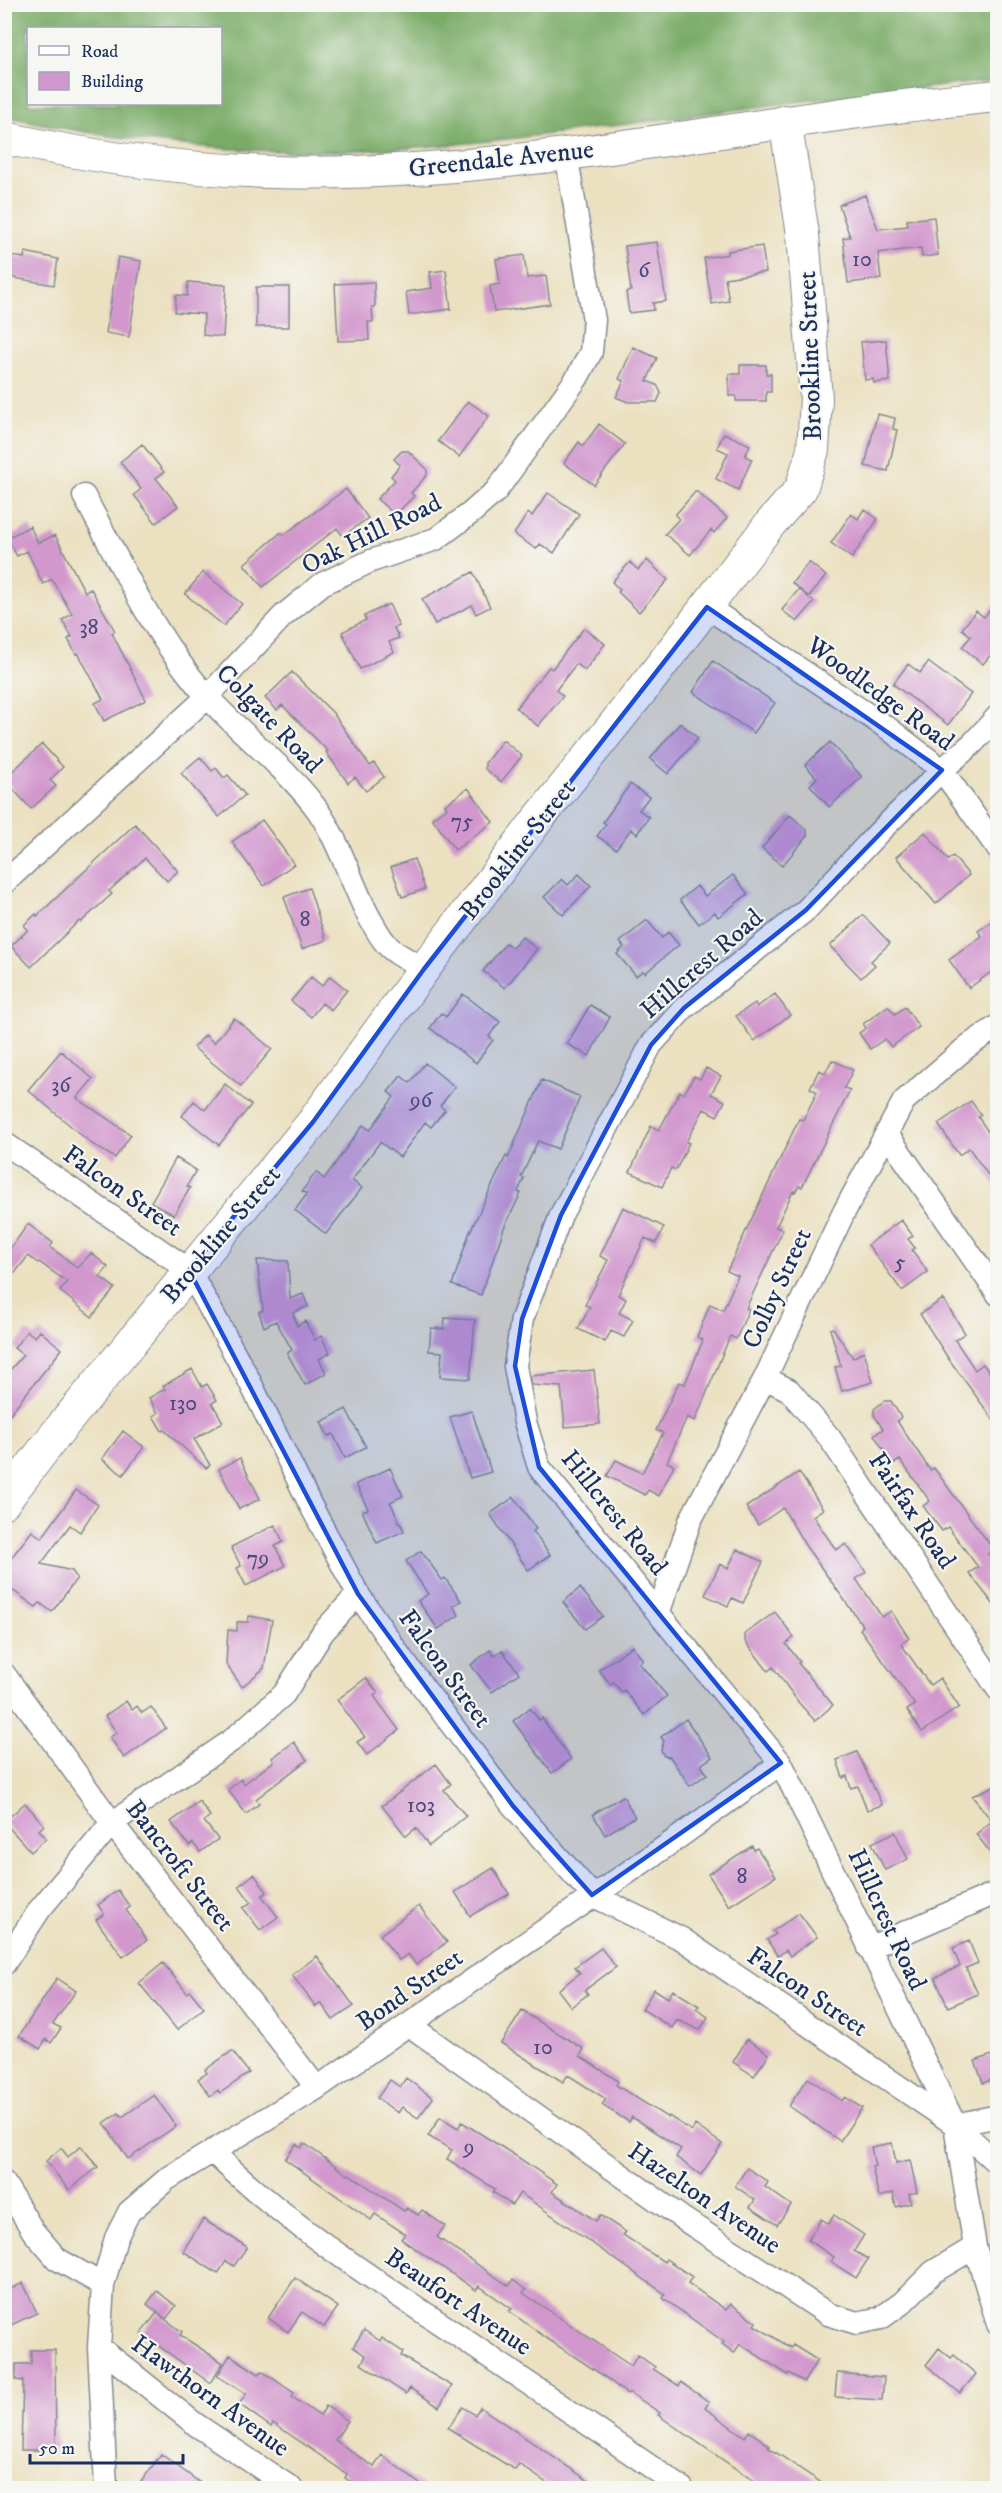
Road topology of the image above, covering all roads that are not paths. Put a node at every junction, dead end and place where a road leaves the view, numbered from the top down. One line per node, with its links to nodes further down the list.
1 (998, 96): 2 (street, Greendale Avenue)
2 (785, 121): 4 (street, Greendale Avenue); 6 (street, Brookline Street)
3 (4, 138): 4 (street, Greendale Avenue)
4 (566, 153): 7 (street, Oak Hill Road)
5 (84, 496): 7 (street, Colgate Road)
6 (707, 607): 9 (street, Woodledge Road); 12 (street, Brookline Street)
7 (207, 697): 11 (street, Oak Hill Road); 12 (street, Colgate Road)
8 (998, 716): 9 (street, Hillcrest Road)
9 (942, 770): 10 (street, Woodledge Road); 21 (street, Hillcrest Road)
10 (998, 849)
11 (4, 883)
12 (424, 969): 16 (street, Brookline Street)
13 (998, 1026): 14 (street, Colby Street)
14 (887, 1134): 17 (street); 18 (street, Colby Street)
15 (4, 1143): 16 (street, Falcon Street)
16 (189, 1270): 19 (street, Brookline Street); 20 (street, Falcon Street)
17 (998, 1294)
18 (765, 1378): 21 (street, Colby Street); 23 (street, Fairfax Road)
19 (4, 1502)
20 (358, 1594): 25 (street); 27 (street, Falcon Street)
21 (659, 1611): 24 (street, Hillcrest Road)
22 (4, 1674): 25 (street, Bancroft Street)
23 (998, 1689)
24 (781, 1763): 27 (street, Bond Street); 28 (street, Hillcrest Road)
25 (112, 1823): 29 (street); 31 (street, Bancroft Street)
26 (998, 1892): 28 (street)
27 (592, 1895): 30 (street, Bond Street); 33 (street, Falcon Street)
28 (869, 1948): 33 (street, Hillcrest Road)
29 (4, 1964)
30 (409, 2025): 31 (street, Bond Street); 37 (street, Hazelton Avenue)
31 (317, 2088): 34 (street, Bond Street)
32 (998, 2116): 33 (street)
33 (955, 2125): 35 (street, Hillcrest Road); 37 (street)
34 (212, 2151): 38 (street, Bond Street); 43 (street, Beaufort Avenue)
35 (998, 2164)
36 (4, 2183): 38 (street)
37 (975, 2247): 39 (street)
38 (103, 2285): 40 (street, Bond Street)
39 (998, 2324)
40 (99, 2347): 41 (street, Bond Street); 42 (street, Hawthorn Avenue)
41 (106, 2488)
42 (291, 2488)
43 (682, 2488)

